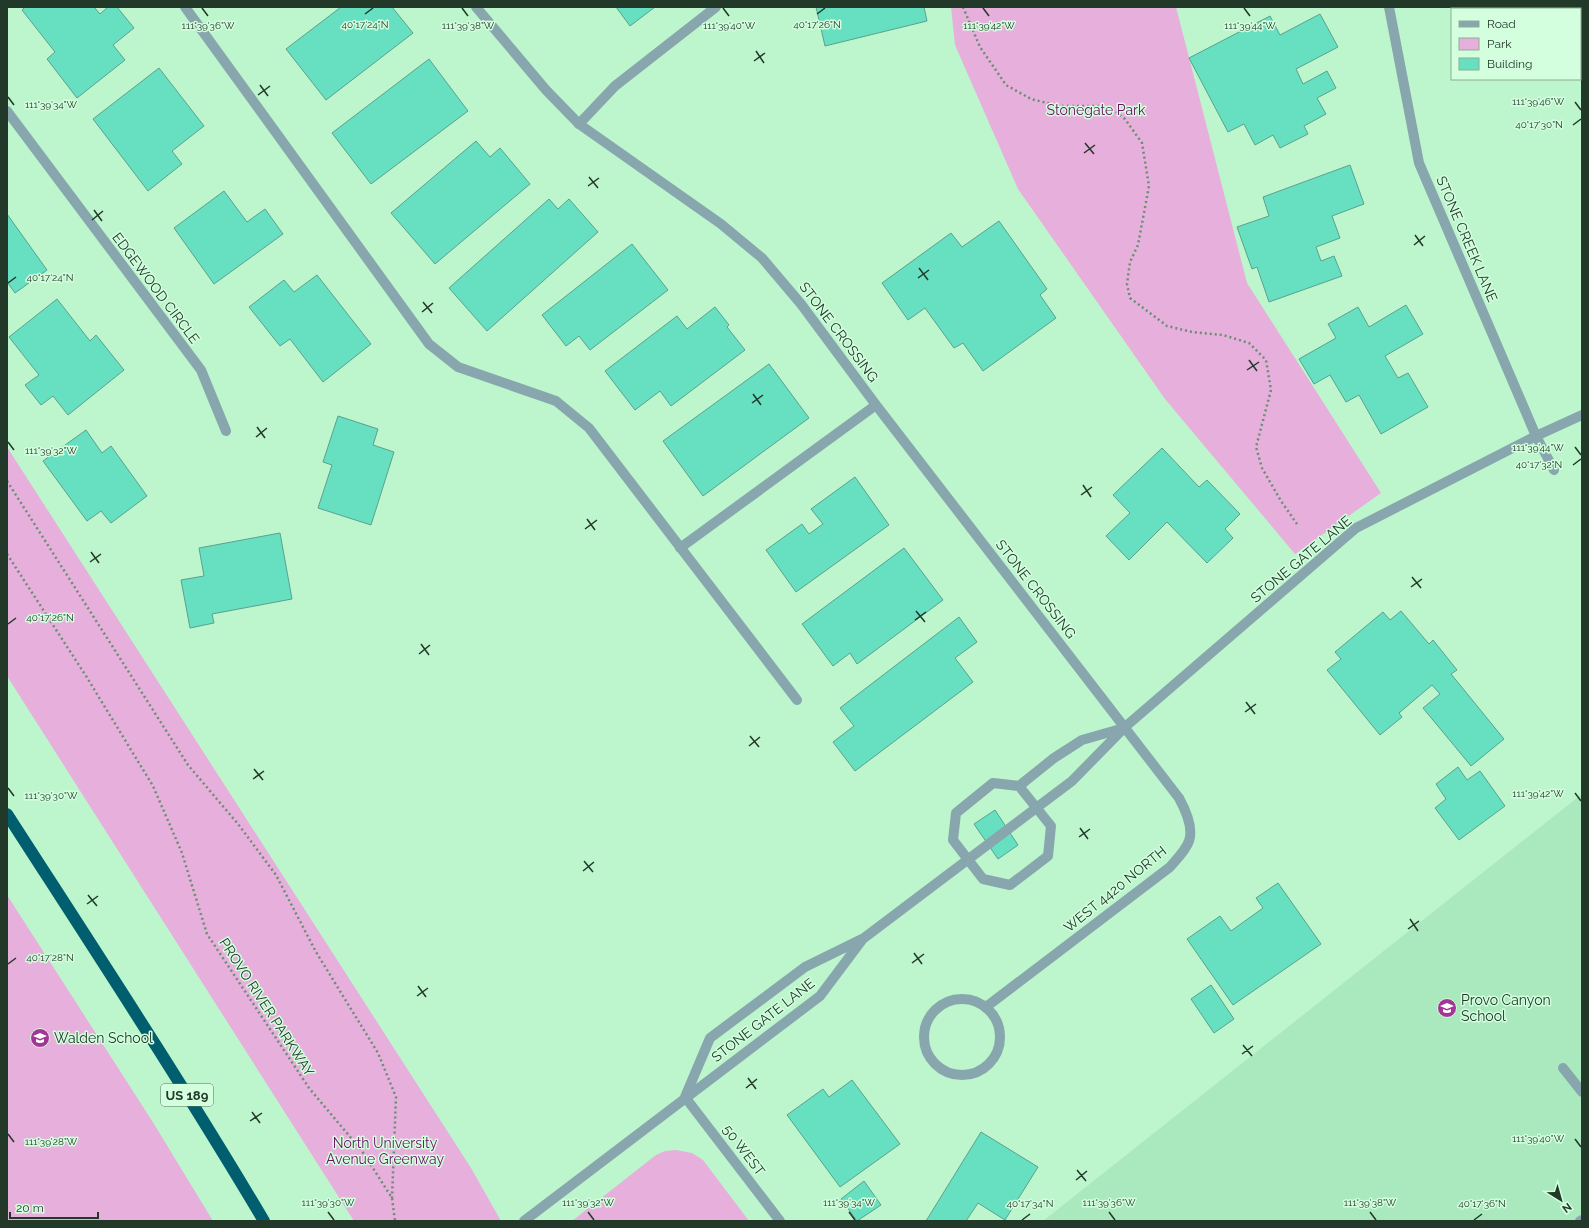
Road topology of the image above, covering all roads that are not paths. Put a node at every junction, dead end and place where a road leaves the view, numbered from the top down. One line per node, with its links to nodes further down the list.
1 (185, 7): 12 (street)
2 (476, 7): 6 (street, STONE CROSSING)
3 (716, 7): 6 (street)
4 (1389, 7): 10 (street, STONE CREEK LANE)
5 (7, 111): 9 (street, EDGEWOOD CIRCLE)
6 (579, 124): 7 (street, STONE CROSSING)
7 (876, 405): 12 (street); 14 (street, STONE CROSSING)
8 (1582, 415): 10 (street, STONE GATE LANE)
9 (226, 431)
10 (1536, 436): 11 (street, STONE CREEK LANE); 14 (street, STONE GATE LANE)
11 (1554, 470)
12 (680, 548): 13 (street)
13 (797, 700)
14 (1126, 727): 15 (street, STONE GATE LANE); 16 (street, STONE GATE LANE); 20 (street, WEST 4420 NORTH)
15 (1020, 786): 16 (street); 18 (street)
16 (1036, 807): 18 (street, STONE GATE LANE); 18 (street)
17 (7, 814): 24 (highway, US 189)
18 (968, 860): 19 (street, STONE GATE LANE)
19 (864, 938): 23 (street, STONE GATE LANE); 23 (street, STONE GATE LANE)
20 (986, 1007): 20 (street)
21 (1563, 1068): 22 (street)
22 (1582, 1092)
23 (685, 1097): 25 (street, STONE GATE LANE); 26 (street, 50 WEST)
24 (264, 1221)
25 (524, 1221)
26 (780, 1221)

